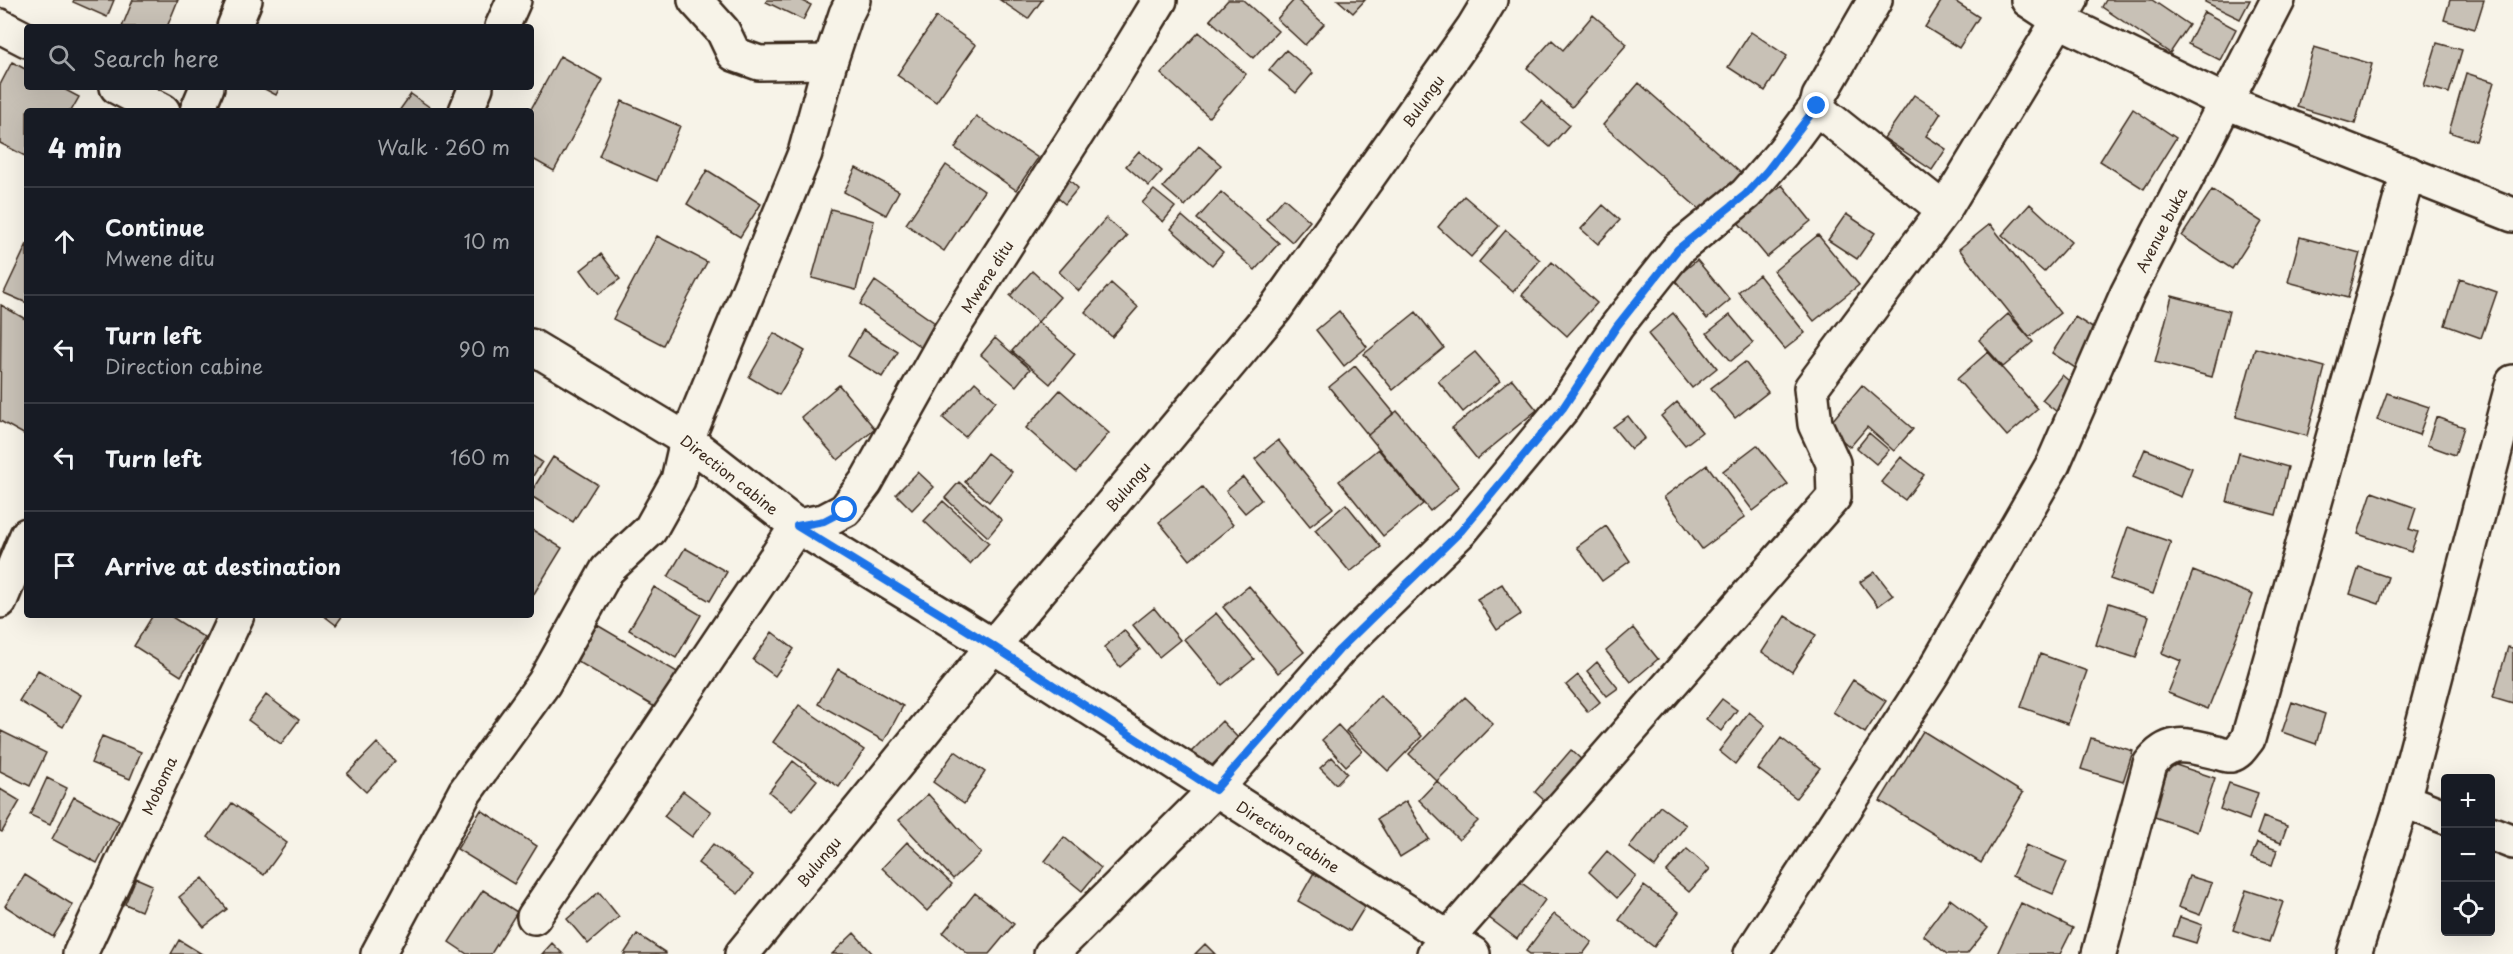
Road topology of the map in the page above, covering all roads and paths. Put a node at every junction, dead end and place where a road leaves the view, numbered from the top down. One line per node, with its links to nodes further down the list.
1 (4, 0): 11 (street)
2 (245, 0): 13 (street)
3 (514, 0): 14 (street)
4 (695, 0): 17 (street)
5 (853, 0): 17 (street)
6 (1160, 0): 32 (street, Mwene ditu)
7 (1490, 0): 36 (street, Bulungu)
8 (1875, 0): 22 (street)
9 (2028, 0): 12 (street)
10 (2278, 0): 21 (street, Avenue buka)
11 (0, 9)
12 (2066, 10): 21 (street); 27 (street)
13 (235, 24)
14 (503, 24)
15 (0, 26): 16 (street)
16 (24, 38)
17 (830, 62): 31 (street)
18 (123, 90): 23 (street)
19 (206, 90): 24 (street)
20 (475, 90): 25 (street)
21 (2226, 102): 26 (street); 48 (street, Avenue buka)
22 (1817, 106): 27 (street); 37 (street)
23 (157, 108)
24 (198, 108)
25 (467, 108)
26 (2408, 173): 28 (street); 49 (street)
27 (1944, 210): 43 (street)
28 (2513, 215)
29 (534, 348): 31 (street, Direction cabine)
30 (2513, 382): 38 (street)
31 (687, 440): 32 (street, Direction cabine); 45 (street)
32 (797, 526): 36 (street, Direction cabine); 42 (street)
33 (24, 542): 34 (street)
34 (0, 601)
35 (236, 618): 44 (street, Moboma)
36 (993, 646): 37 (street, Direction cabine); 46 (street, Bulungu)
37 (1215, 790): 43 (street, Direction cabine); 47 (street)
38 (2403, 800): 39 (street); 50 (street)
39 (2441, 814)
40 (2495, 835): 41 (street)
41 (2513, 842)
42 (534, 917)
43 (1452, 949)
44 (80, 954)
45 (378, 954)
46 (741, 954)
47 (1051, 954)
48 (1751, 954)
49 (2099, 954)
50 (2354, 954)

